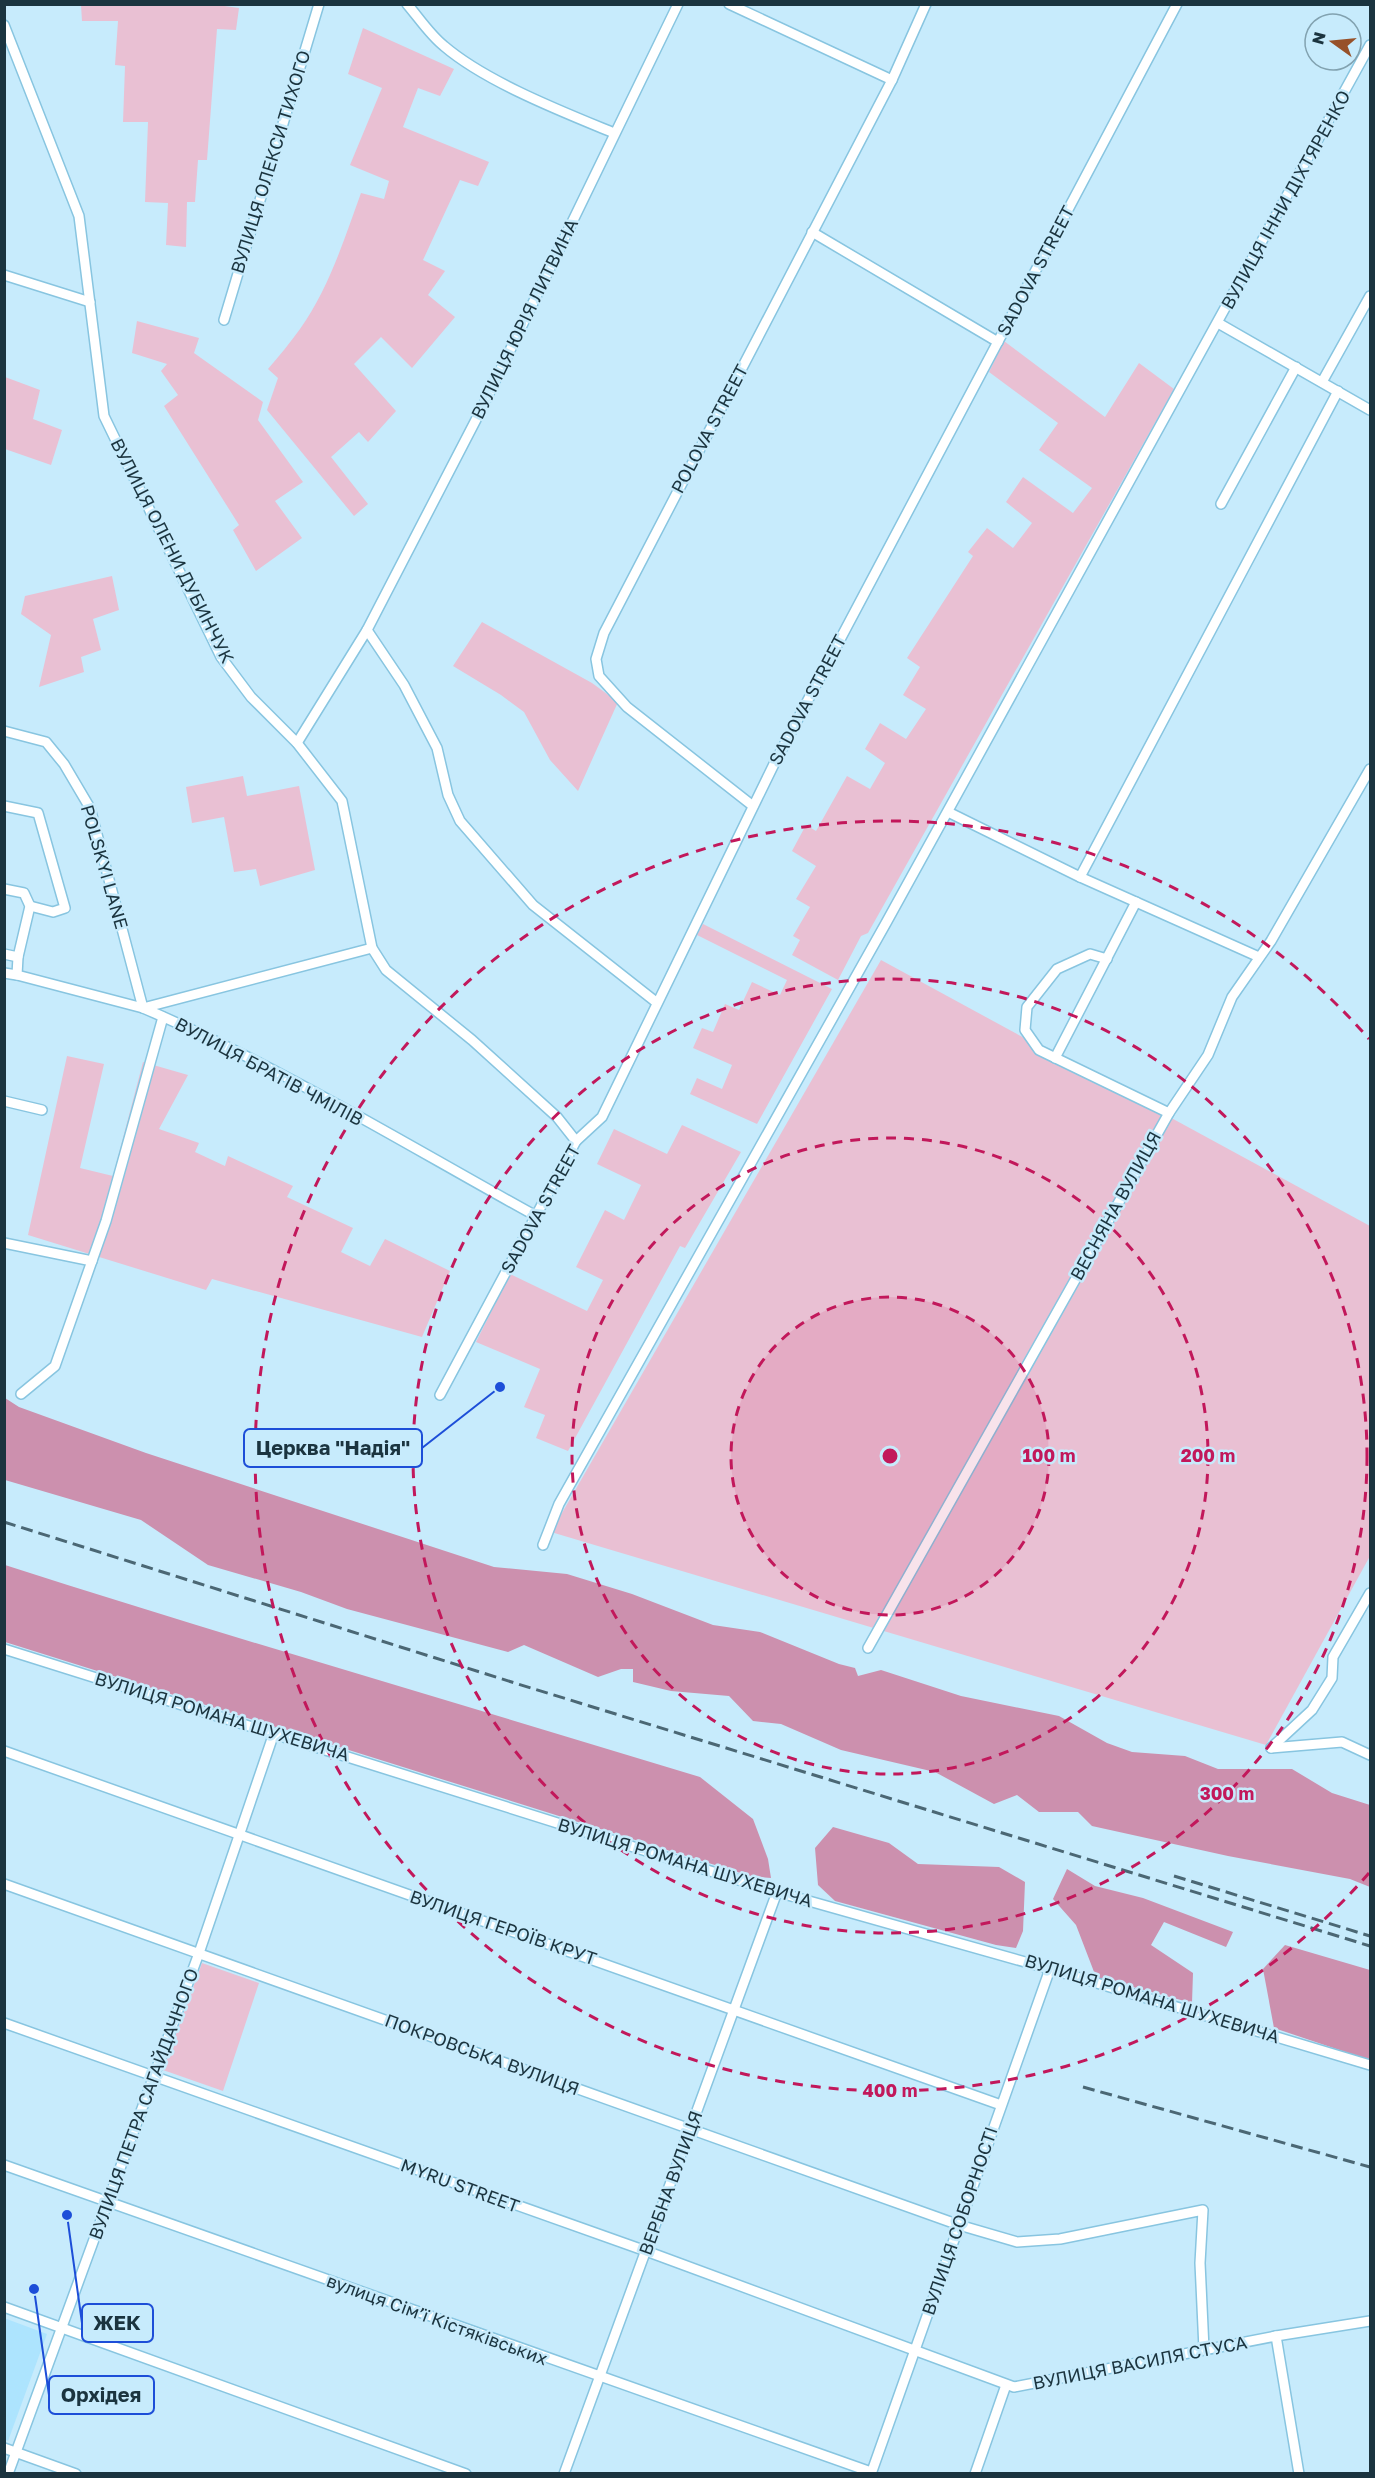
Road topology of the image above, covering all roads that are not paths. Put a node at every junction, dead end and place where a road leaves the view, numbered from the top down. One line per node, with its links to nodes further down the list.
1 (319, 4): 15 (street, ВУЛИЦЯ ОЛЕКСИ ТИХОГО)
2 (407, 4): 10 (street)
3 (678, 4): 10 (street, ВУЛИЦЯ ЮРІЯ ЛИТВИНА)
4 (729, 4): 9 (street)
5 (926, 4): 9 (street, POLOVA STREET)
6 (1177, 4): 17 (street, SADOVA STREET)
7 (4, 25): 14 (street, ВУЛИЦЯ ОЛЕНИ ДУБИНЧУК)
8 (1371, 45): 16 (street, ВУЛИЦЯ ІННИ ДІХТЯРЕНКО)
9 (892, 80): 11 (street, POLOVA STREET)
10 (614, 133): 23 (street, ВУЛИЦЯ ЮРІЯ ЛИТВИНА)
11 (812, 232): 17 (street); 28 (street, POLOVA STREET)
12 (4, 275): 14 (street)
13 (1371, 296): 19 (street)
14 (90, 302): 25 (street, ВУЛИЦЯ ОЛЕНИ ДУБИНЧУК)
15 (224, 320)
16 (1218, 323): 18 (street); 29 (street, ВУЛИЦЯ ІННИ ДІХТЯРЕНКО)
17 (998, 342): 28 (street, SADOVA STREET)
18 (1296, 367): 19 (street); 22 (street)
19 (1322, 382): 20 (street)
20 (1338, 391): 21 (street); 30 (street)
21 (1371, 410)
22 (1221, 504)
23 (367, 630): 25 (street, ВУЛИЦЯ ЮРІЯ ЛИТВИНА); 41 (street)
24 (4, 731): 42 (street, POLSKYI LANE)
25 (297, 743): 34 (street, ВУЛИЦЯ ОЛЕНИ ДУБИНЧУК)
26 (1371, 769): 37 (street, ВЕСНЯНА ВУЛИЦЯ)
27 (4, 806): 33 (street)
28 (753, 806): 41 (street, SADOVA STREET)
29 (948, 812): 30 (street); 54 (street, ВУЛИЦЯ ІННИ ДІХТЯРЕНКО)
30 (1080, 877): 32 (street)
31 (4, 889): 33 (street)
32 (1136, 902): 37 (street); 38 (street)
33 (30, 906): 36 (street)
34 (372, 948): 42 (street); 48 (street, ВУЛИЦЯ ОЛЕНИ ДУБИНЧУК)
35 (4, 954): 36 (street)
36 (18, 957): 40 (street)
37 (1259, 957): 47 (street, ВЕСНЯНА ВУЛИЦЯ)
38 (1107, 959): 44 (street); 44 (street)
39 (4, 973): 40 (street, ВУЛИЦЯ БРАТІВ ЧМІЛІВ)
40 (17, 975): 42 (street, ВУЛИЦЯ БРАТІВ ЧМІЛІВ)
41 (656, 1002): 48 (street, SADOVA STREET)
42 (143, 1008): 43 (street, ВУЛИЦЯ БРАТІВ ЧМІЛІВ)
43 (163, 1017): 49 (street, ВУЛИЦЯ БРАТІВ ЧМІЛІВ); 51 (street)
44 (1055, 1058): 47 (street)
45 (4, 1101): 46 (street)
46 (42, 1110)
47 (1169, 1113): 56 (street, ВЕСНЯНА ВУЛИЦЯ)
48 (576, 1141): 49 (street, SADOVA STREET)
49 (536, 1216): 53 (street, SADOVA STREET)
50 (4, 1243): 51 (street)
51 (92, 1261): 52 (street)
52 (21, 1394)
53 (440, 1395)
54 (543, 1545)
55 (1371, 1593): 60 (street)
56 (868, 1648)
57 (4, 1649): 58 (street, ВУЛИЦЯ РОМАНА ШУХЕВИЧА)
58 (274, 1733): 61 (street, ВУЛИЦЯ ПЕТРА САГАЙДАЧНОГО); 63 (street, ВУЛИЦЯ РОМАНА ШУХЕВИЧА)
59 (4, 1751): 61 (street, ВУЛИЦЯ ГЕРОЇВ КРУТ)
60 (1371, 1755)
61 (238, 1835): 64 (street, ВУЛИЦЯ ПЕТРА САГАЙДАЧНОГО); 66 (street, ВУЛИЦЯ ГЕРОЇВ КРУТ)
62 (4, 1884): 64 (street, ПОКРОВСЬКА ВУЛИЦЯ)
63 (777, 1892): 65 (street, ВУЛИЦЯ РОМАНА ШУХЕВИЧА); 66 (street, ВЕРБНА ВУЛИЦЯ)
64 (199, 1953): 69 (street, ВУЛИЦЯ ПЕТРА САГАЙДАЧНОГО); 71 (street, ПОКРОВСЬКА ВУЛИЦЯ)
65 (1050, 1969): 68 (street, ВУЛИЦЯ РОМАНА ШУХЕВИЧА); 70 (street, ВУЛИЦЯ СОБОРНОСТІ)
66 (734, 2010): 70 (street, ВУЛИЦЯ ГЕРОЇВ КРУТ); 71 (street, ВЕРБНА ВУЛИЦЯ)
67 (4, 2023): 69 (street, MYRU STREET)
68 (1370, 2064)
69 (154, 2077): 73 (street, ВУЛИЦЯ ПЕТРА САГАЙДАЧНОГО); 75 (street, MYRU STREET)
70 (1001, 2105): 74 (street, ВУЛИЦЯ СОБОРНОСТІ)
71 (690, 2129): 74 (street, ПОКРОВСЬКА ВУЛИЦЯ); 75 (street, ВЕРБНА ВУЛИЦЯ)
72 (4, 2165): 73 (street, вулиця Сімʼї Кістяківських)
73 (108, 2202): 78 (street, ВУЛИЦЯ ПЕТРА САГАЙДАЧНОГО); 82 (street, вулиця Сімʼї Кістяківських)
74 (959, 2225): 80 (street, ПОКРОВСЬКА ВУЛИЦЯ); 81 (street, ВУЛИЦЯ СОБОРНОСТІ)
75 (645, 2251): 81 (street, MYRU STREET); 82 (street, ВЕРБНА ВУЛИЦЯ)
76 (4, 2307): 78 (street)
77 (1371, 2321): 79 (street, ВУЛИЦЯ ВАСИЛЯ СТУСА)
78 (63, 2328): 85 (street, ВУЛИЦЯ ПЕТРА САГАЙДАЧНОГО); 89 (street)
79 (1275, 2336): 80 (street, ВУЛИЦЯ ВАСИЛЯ СТУСА); 92 (street)
80 (1204, 2349): 83 (street, ВУЛИЦЯ ВАСИЛЯ СТУСА)
81 (915, 2350): 83 (street, ВУЛИЦЯ ВАСИЛЯ СТУСА); 86 (street, ВУЛИЦЯ СОБОРНОСТІ)
82 (600, 2378): 86 (street, вулиця Сімʼї Кістяківських); 90 (street, ВЕРБНА ВУЛИЦЯ)
83 (1006, 2385): 91 (street)
84 (4, 2448): 85 (street)
85 (16, 2452): 87 (street, ВУЛИЦЯ ПЕТРА САГАЙДАЧНОГО); 88 (street)
86 (871, 2473)
87 (8, 2474)
88 (76, 2474)
89 (466, 2474)
90 (564, 2474)
91 (975, 2474)
92 (1299, 2474)

